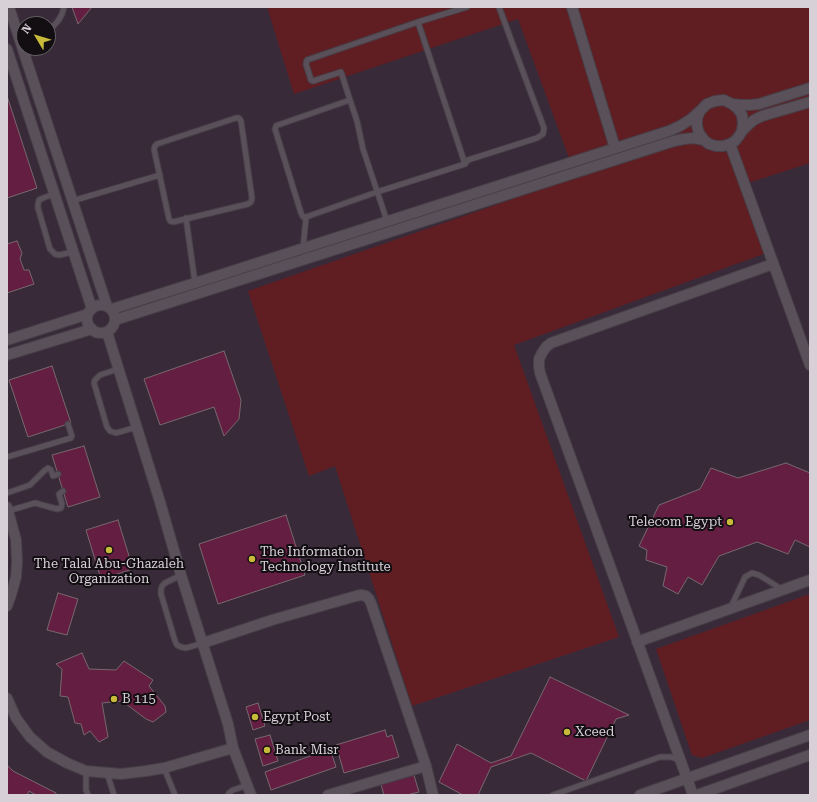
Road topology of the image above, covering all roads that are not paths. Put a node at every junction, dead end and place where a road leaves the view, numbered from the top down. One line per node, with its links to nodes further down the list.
1 (9, 7): 9 (street)
2 (64, 7): 7 (lane)
3 (467, 7): 6 (lane)
4 (499, 7): 19 (lane)
5 (573, 7): 18 (street)
6 (418, 22): 11 (lane); 19 (lane)
7 (56, 23)
8 (7, 49): 22 (street)
9 (26, 57): 23 (street)
10 (810, 88): 13 (street)
11 (350, 100): 21 (lane); 24 (lane)
12 (810, 102): 15 (street)
13 (732, 104): 14 (street); 15 (street)
14 (700, 111): 16 (street); 18 (street)
15 (742, 131): 17 (street)
16 (704, 140): 17 (street); 33 (street)
17 (730, 144): 29 (street)
18 (615, 148): 26 (street)
19 (465, 164): 21 (lane)
20 (160, 175): 23 (lane); 25 (lane); 25 (lane)
21 (378, 192): 24 (lane); 26 (lane)
22 (54, 194): 28 (street); 28 (lane)
23 (72, 201): 31 (street)
24 (306, 217): 27 (lane)
25 (186, 218): 30 (lane)
26 (387, 221): 27 (street)
27 (303, 249): 30 (street)
28 (73, 252): 32 (street)
29 (773, 264): 38 (street); 52 (street)
30 (195, 284): 31 (street)
31 (109, 307): 32 (street); 33 (street)
32 (90, 312): 34 (street); 36 (street)
33 (115, 320): 35 (street)
34 (92, 329): 35 (street); 37 (street)
35 (107, 332): 39 (street)
36 (7, 340)
37 (7, 355)
38 (810, 365)
39 (118, 369): 41 (street); 41 (lane)
40 (68, 424): 42 (lane)
41 (137, 427): 47 (street)
42 (7, 457)
43 (58, 474): 45 (lane)
44 (63, 491): 46 (lane)
45 (7, 493)
46 (8, 509): 50 (street)
47 (182, 575): 53 (street); 53 (lane)
48 (810, 580): 49 (street)
49 (783, 590): 51 (street); 51 (lane)
50 (7, 606)
51 (731, 608): 52 (street)
52 (637, 642): 58 (street)
53 (203, 643): 56 (street); 59 (street)
54 (7, 698): 61 (street)
55 (810, 735): 63 (street)
56 (233, 748): 60 (street); 64 (street)
57 (810, 755): 65 (street)
58 (680, 760): 63 (street); 74 (lane)
59 (426, 766): 72 (street); 73 (street)
60 (164, 768): 62 (street); 69 (lane)
61 (86, 771): 62 (street); 67 (lane)
62 (107, 773): 68 (lane)
63 (686, 778): 75 (street); 76 (street)
64 (248, 785): 66 (lane); 71 (street)
65 (714, 792): 77 (street)
66 (229, 794): 70 (lane)
67 (88, 795)
68 (114, 795)
69 (175, 795)
70 (222, 795)
71 (251, 795)
72 (328, 795)
73 (433, 795)
74 (553, 795)
75 (640, 795)
76 (693, 795)
77 (697, 795)

